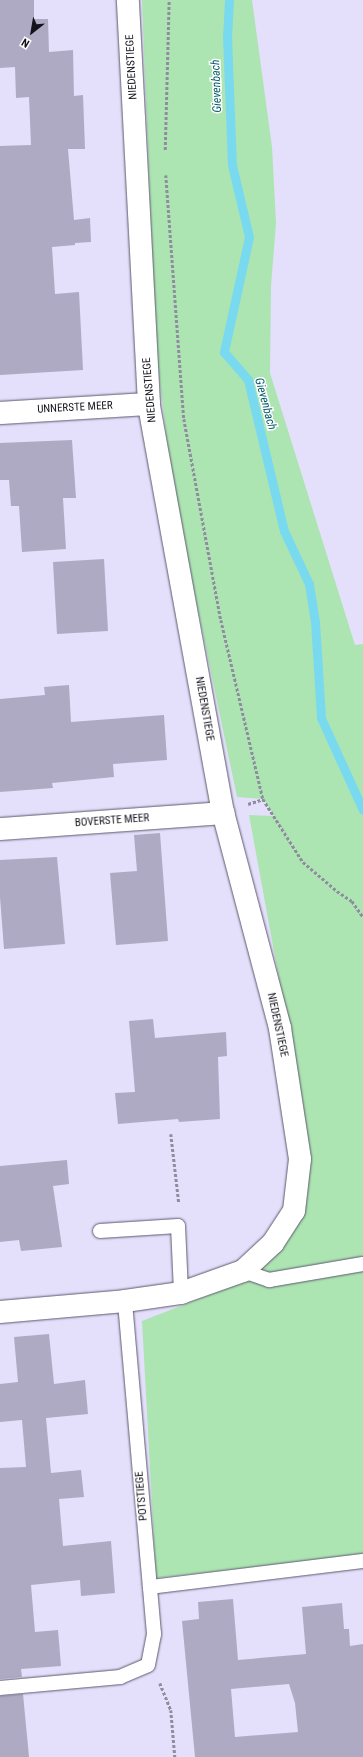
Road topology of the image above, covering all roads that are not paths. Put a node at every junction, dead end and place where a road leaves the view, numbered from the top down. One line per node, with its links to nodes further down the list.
1 (128, 0): 2 (street, NIEDENSTIEGE)
2 (149, 404): 3 (street, UNNERSTE MEER); 4 (street, NIEDENSTIEGE)
3 (0, 413)
4 (223, 813): 5 (street, BOVERSTE MEER); 8 (street, NIEDENSTIEGE)
5 (0, 829)
6 (100, 1231): 9 (lane)
7 (363, 1264): 8 (lane)
8 (242, 1271): 9 (street, NIEDENSTIEGE)
9 (181, 1293): 10 (street, NIEDENSTIEGE)
10 (125, 1301): 11 (street); 13 (lane, POTSTIEGE)
11 (0, 1312)
12 (363, 1561): 13 (lane)
13 (150, 1587): 14 (lane, POTSTIEGE)
14 (0, 1688)

